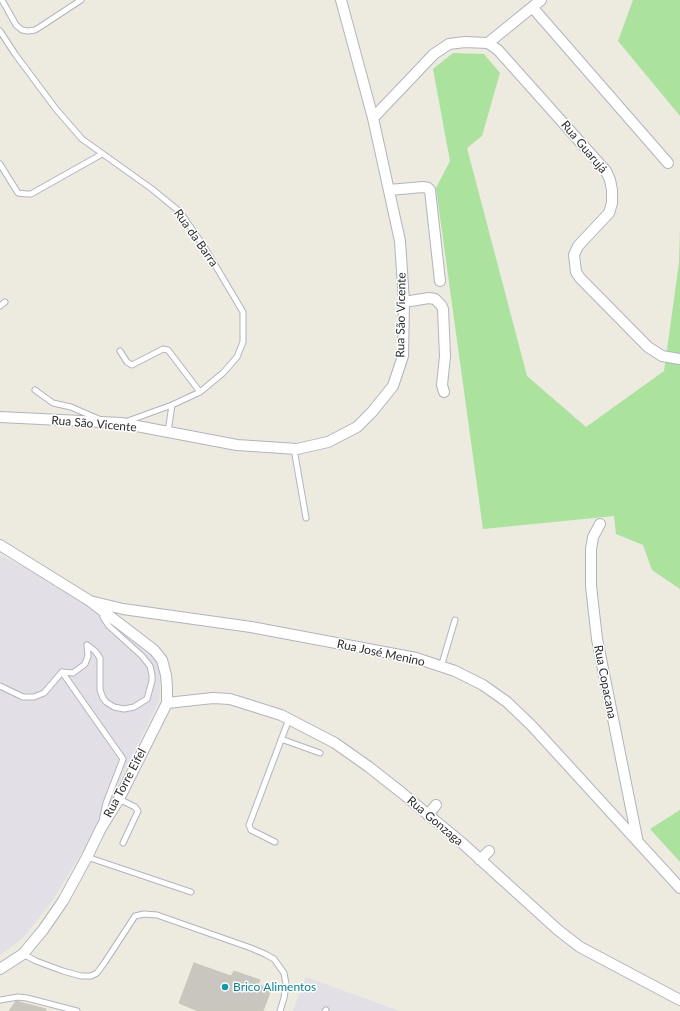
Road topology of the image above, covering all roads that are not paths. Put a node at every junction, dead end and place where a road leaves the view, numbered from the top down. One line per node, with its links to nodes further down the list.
1 (2, 0): 2 (lane)
2 (81, 0)
3 (341, 0): 8 (street, Rua São Vicente)
4 (541, 0): 5 (street)
5 (533, 8): 7 (street); 10 (street)
6 (0, 31): 9 (lane, Rua da Barra)
7 (488, 43): 8 (street); 18 (street, Rua Guarujá)
8 (373, 118): 12 (street, Rua São Vicente)
9 (102, 154): 11 (lane); 20 (lane, Rua da Barra)
10 (668, 163)
11 (0, 164)
12 (389, 190): 13 (street); 15 (street, Rua São Vicente)
13 (440, 281)
14 (5, 302): 16 (lane)
15 (404, 302): 21 (street); 27 (street, Rua São Vicente)
16 (0, 306)
17 (120, 351): 20 (lane)
18 (680, 359)
19 (35, 390): 24 (lane)
20 (200, 392): 22 (lane, Rua da Barra)
21 (444, 392)
22 (172, 405): 25 (lane, Rua da Barra); 26 (lane)
23 (0, 418): 24 (street, Rua São Vicente)
24 (107, 422): 25 (street, Rua São Vicente)
25 (122, 423): 26 (street, Rua São Vicente)
26 (168, 432): 27 (street, Rua São Vicente)
27 (294, 449): 28 (lane)
28 (306, 518)
29 (600, 524): 45 (street, Rua Copacana)
30 (0, 546): 31 (street)
31 (90, 601): 32 (street, Rua Torre Eifel); 34 (street, Rua José Menino)
32 (102, 610): 35 (lane); 37 (street, Rua Torre Eifel)
33 (455, 620): 34 (lane)
34 (441, 667): 45 (street, Rua José Menino)
35 (62, 672): 36 (lane); 44 (lane)
36 (0, 686)
37 (167, 703): 38 (street, Rua Gonzaga); 41 (street, Rua Torre Eifel)
38 (289, 719): 39 (lane); 43 (street, Rua Gonzaga)
39 (281, 739): 40 (lane); 46 (lane)
40 (320, 753)
41 (119, 799): 44 (street, Rua Torre Eifel); 47 (lane)
42 (436, 805): 43 (street)
43 (428, 815): 50 (street, Rua Gonzaga)
44 (101, 828): 49 (street, Rua Torre Eifel)
45 (637, 839): 51 (street, Rua José Menino)
46 (275, 842)
47 (123, 844)
48 (489, 851): 50 (street)
49 (87, 857): 52 (lane); 53 (street, Rua Torre Eifel)
50 (480, 860): 56 (street, Rua Gonzaga)
51 (680, 888)
52 (191, 892)
53 (23, 954): 54 (street, Rua Torre Eifel); 58 (lane)
54 (0, 969)
55 (0, 1000): 57 (lane)
56 (680, 1000)
57 (76, 1011)
58 (280, 1011)

